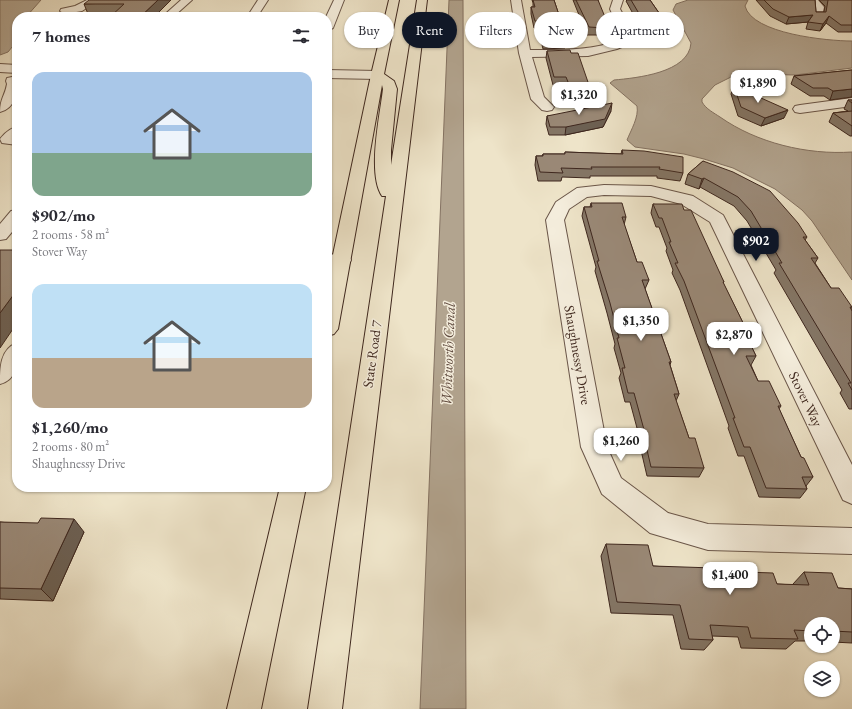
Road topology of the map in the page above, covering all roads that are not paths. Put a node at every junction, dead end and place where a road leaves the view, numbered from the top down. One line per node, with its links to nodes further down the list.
1 (73, 0): 11 (street)
2 (94, 0): 12 (street)
3 (187, 0): 13 (street)
4 (263, 0): 14 (street)
5 (339, 0): 15 (street)
6 (394, 0): 22 (main road)
7 (422, 0): 33 (main road, State Road 7)
8 (516, 0): 17 (street)
9 (618, 0): 17 (street)
10 (813, 0): 16 (street)
11 (66, 12)
12 (70, 12)
13 (173, 12)
14 (255, 12)
15 (332, 16)
16 (818, 16)
17 (525, 53): 28 (street)
18 (0, 68): 19 (street)
19 (12, 75)
20 (332, 75): 22 (street)
21 (12, 77): 24 (street)
22 (376, 79): 23 (street); 33 (main road); 36 (main road)
23 (332, 82)
24 (0, 88)
25 (12, 90): 27 (street)
26 (852, 102): 29 (street)
27 (1, 106)
28 (547, 107)
29 (800, 109)
30 (12, 135): 31 (street)
31 (12, 140)
32 (562, 206): 41 (street, Stover Way); 42 (street, Shaughnessy Drive)
33 (392, 211): 44 (main road, State Road 7)
34 (12, 221): 35 (street)
35 (0, 235)
36 (335, 260): 37 (main road)
37 (332, 286)
38 (12, 358): 39 (street)
39 (0, 376)
40 (292, 492): 43 (main road)
41 (852, 492)
42 (852, 541)
43 (244, 709)
44 (325, 709)

